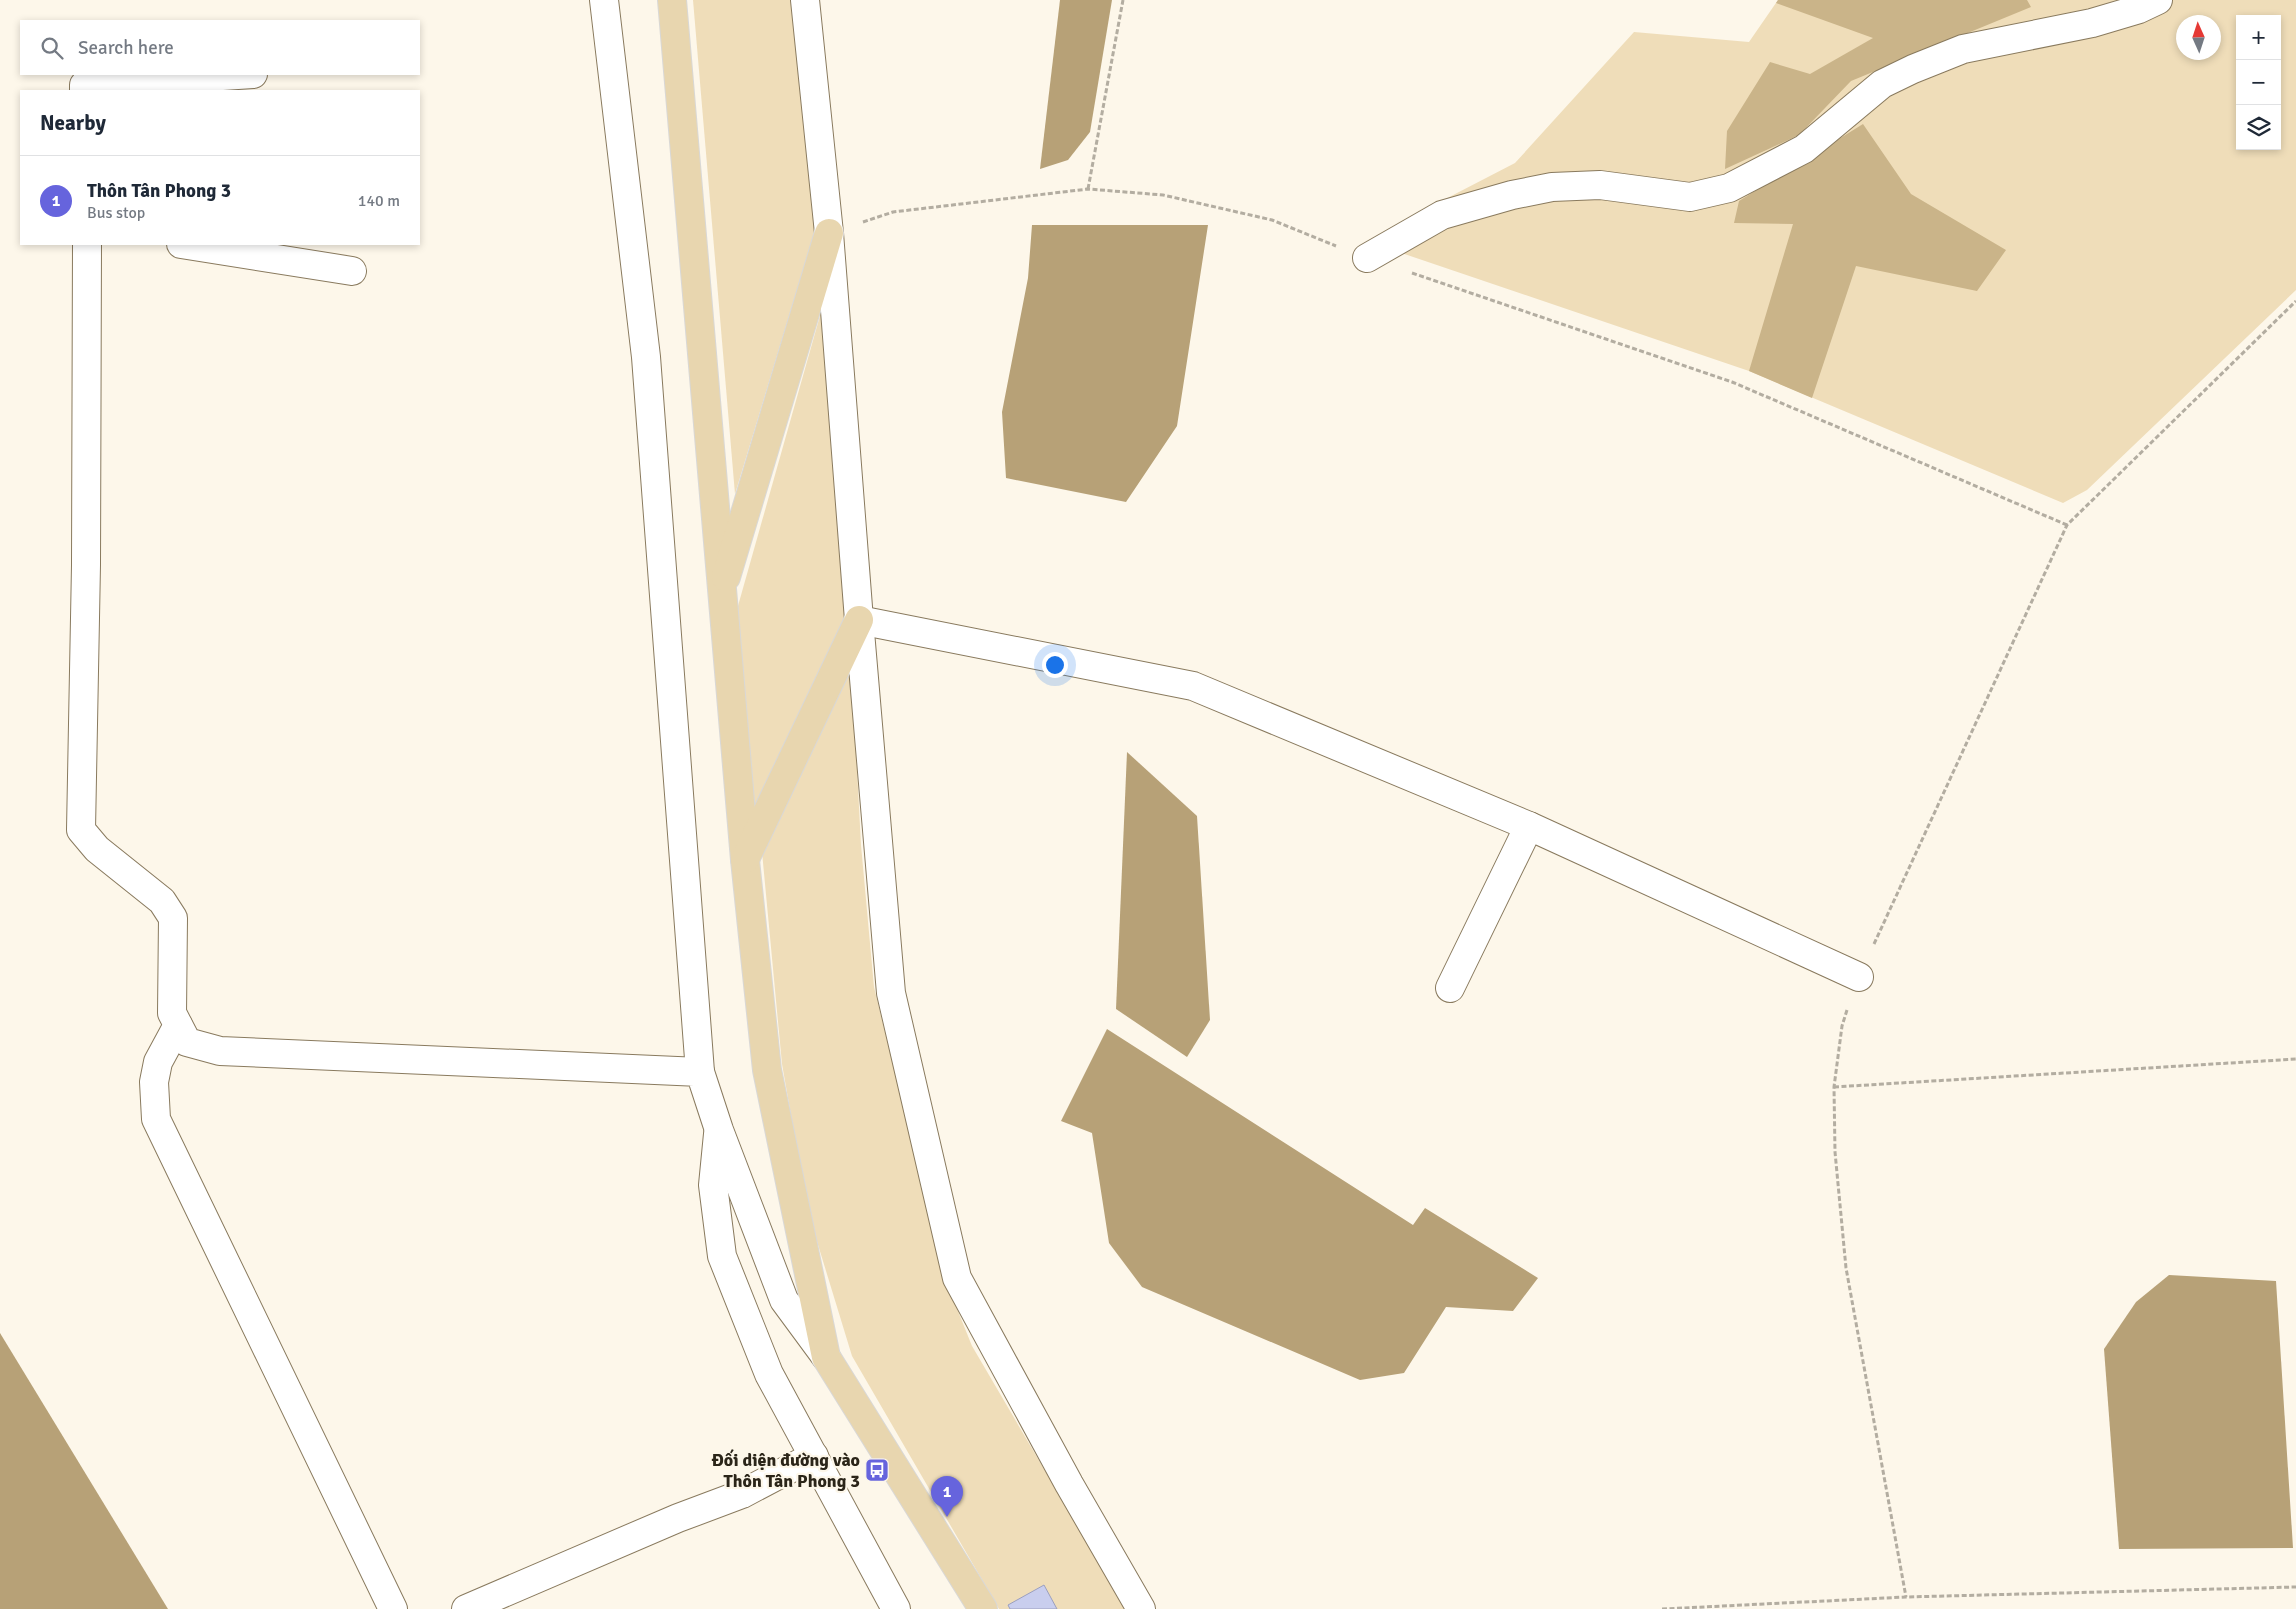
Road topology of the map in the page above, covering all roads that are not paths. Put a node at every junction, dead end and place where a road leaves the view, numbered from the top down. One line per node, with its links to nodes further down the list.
1 (604, 0): 19 (street)
2 (672, 0): 12 (main road)
3 (805, 0): 7 (street)
4 (2158, 0): 10 (street)
5 (238, 75): 6 (street)
6 (84, 90)
7 (829, 233): 12 (main road); 13 (street)
8 (87, 245): 18 (street)
9 (187, 245): 11 (street)
10 (1368, 258)
11 (352, 271)
12 (722, 590): 15 (main road)
13 (859, 620): 14 (street); 15 (main road); 27 (street)
14 (1529, 826): 16 (street); 17 (street)
15 (745, 860): 21 (main road)
16 (1858, 977)
17 (1450, 988)
18 (178, 1025): 19 (street); 23 (street)
19 (700, 1072): 20 (street)
20 (719, 1130): 21 (street); 22 (street)
21 (826, 1357): 26 (main road)
22 (814, 1456): 24 (street); 25 (street)
23 (393, 1609)
24 (466, 1609)
25 (896, 1609)
26 (983, 1609)
27 (1141, 1609)

